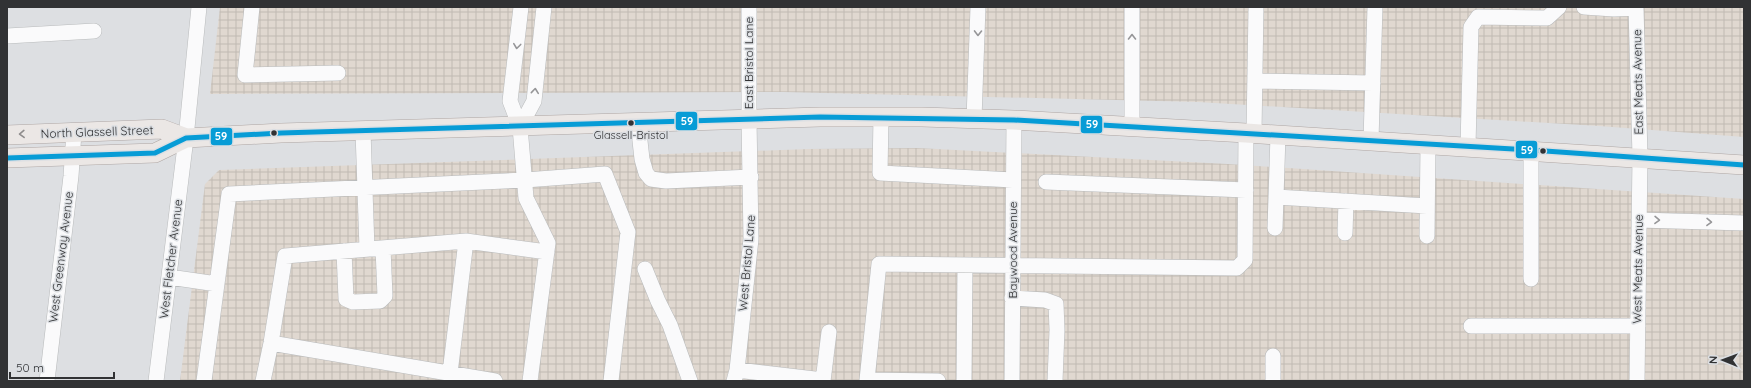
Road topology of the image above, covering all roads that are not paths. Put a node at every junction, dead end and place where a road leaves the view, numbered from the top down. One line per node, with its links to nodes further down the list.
1 (199, 7): 30 (street, West Fletcher Avenue)
2 (252, 7): 15 (street)
3 (522, 7): 24 (street, one-way to 24)
4 (544, 7): 24 (street, one-way to 4)
5 (749, 7): 19 (street, East Bristol Lane)
6 (978, 7): 20 (street, one-way to 20)
7 (1132, 7): 23 (street, one-way to 7)
8 (1256, 7): 16 (street)
9 (1375, 7): 17 (street)
10 (1559, 7): 33 (street)
11 (1584, 7): 12 (street)
12 (1636, 8): 36 (street, East Meats Avenue)
13 (94, 31): 14 (street)
14 (7, 36)
15 (338, 72)
16 (1254, 81): 17 (street); 27 (street)
17 (1373, 83): 31 (street)
18 (881, 117): 19 (main road, North Glassell Street); 20 (main road, North Glassell Street); 41 (street)
19 (748, 119): 22 (main road, North Glassell Street); 39 (street, West Bristol Lane)
20 (974, 119): 21 (main road, North Glassell Street)
21 (1014, 120): 23 (main road, North Glassell Street); 41 (street, Baywood Avenue)
22 (638, 123): 24 (main road, North Glassell Street); 39 (street)
23 (1132, 126): 27 (main road, North Glassell Street)
24 (520, 127): 25 (main road, North Glassell Street); 40 (street)
25 (363, 131): 30 (main road, North Glassell Street); 43 (street)
26 (74, 132): 28 (main road, North Glassell Street, one-way to 28); 30 (main road, North Glassell Street); 35 (street, West Greenway Avenue)
27 (1250, 133): 29 (main road, North Glassell Street); 44 (street)
28 (7, 135)
29 (1278, 135): 31 (main road, North Glassell Street); 45 (street)
30 (186, 138): 35 (main road, North Glassell Street); 61 (street, West Fletcher Avenue)
31 (1371, 140): 32 (main road, North Glassell Street)
32 (1428, 144): 33 (main road, North Glassell Street); 47 (street)
33 (1468, 146): 34 (main road, North Glassell Street)
34 (1531, 150): 36 (main road, North Glassell Street); 62 (street)
35 (73, 155): 37 (main road, North Glassell Street); 73 (street, West Greenway Avenue)
36 (1640, 157): 38 (main road, North Glassell Street); 48 (street, West Meats Avenue)
37 (7, 158)
38 (1744, 165)
39 (751, 177): 71 (street, West Bristol Lane)
40 (525, 180): 43 (street); 57 (street); 79 (street)
41 (1013, 180): 59 (street, Baywood Avenue)
42 (1046, 182): 44 (street)
43 (365, 188): 55 (street); 63 (street)
44 (1246, 190): 59 (street)
45 (1276, 197): 46 (street); 50 (street)
46 (1346, 201): 47 (street); 51 (street)
47 (1427, 206): 52 (street)
48 (1639, 220): 49 (street, one-way to 49); 66 (street, West Meats Avenue)
49 (1744, 223)
50 (1275, 228)
51 (1345, 233)
52 (1427, 236)
53 (466, 241): 54 (street); 57 (street); 70 (street)
54 (383, 248): 55 (street); 56 (street)
55 (367, 249): 56 (street)
56 (344, 251): 68 (street)
57 (547, 252): 78 (street)
58 (965, 265): 59 (street); 81 (street); 82 (street)
59 (1013, 265): 64 (street, Baywood Avenue)
60 (645, 270): 80 (street)
61 (169, 277): 63 (street); 74 (street, West Fletcher Avenue)
62 (1531, 279)
63 (217, 284): 75 (street)
64 (1012, 298): 83 (street, Baywood Avenue); 84 (street)
65 (1471, 326): 66 (street)
66 (1638, 326): 86 (street, West Meats Avenue)
67 (830, 332): 72 (street)
68 (271, 343): 70 (street); 76 (street)
69 (1273, 356): 85 (street)
70 (450, 373): 77 (street)
71 (735, 376): 72 (street)
72 (823, 380)
73 (46, 381)
74 (156, 381)
75 (204, 381)
76 (263, 381)
77 (495, 381)
78 (530, 381)
79 (611, 381)
80 (690, 381)
81 (938, 381)
82 (964, 381)
83 (1012, 381)
84 (1055, 381)
85 (1273, 381)
86 (1637, 381)

